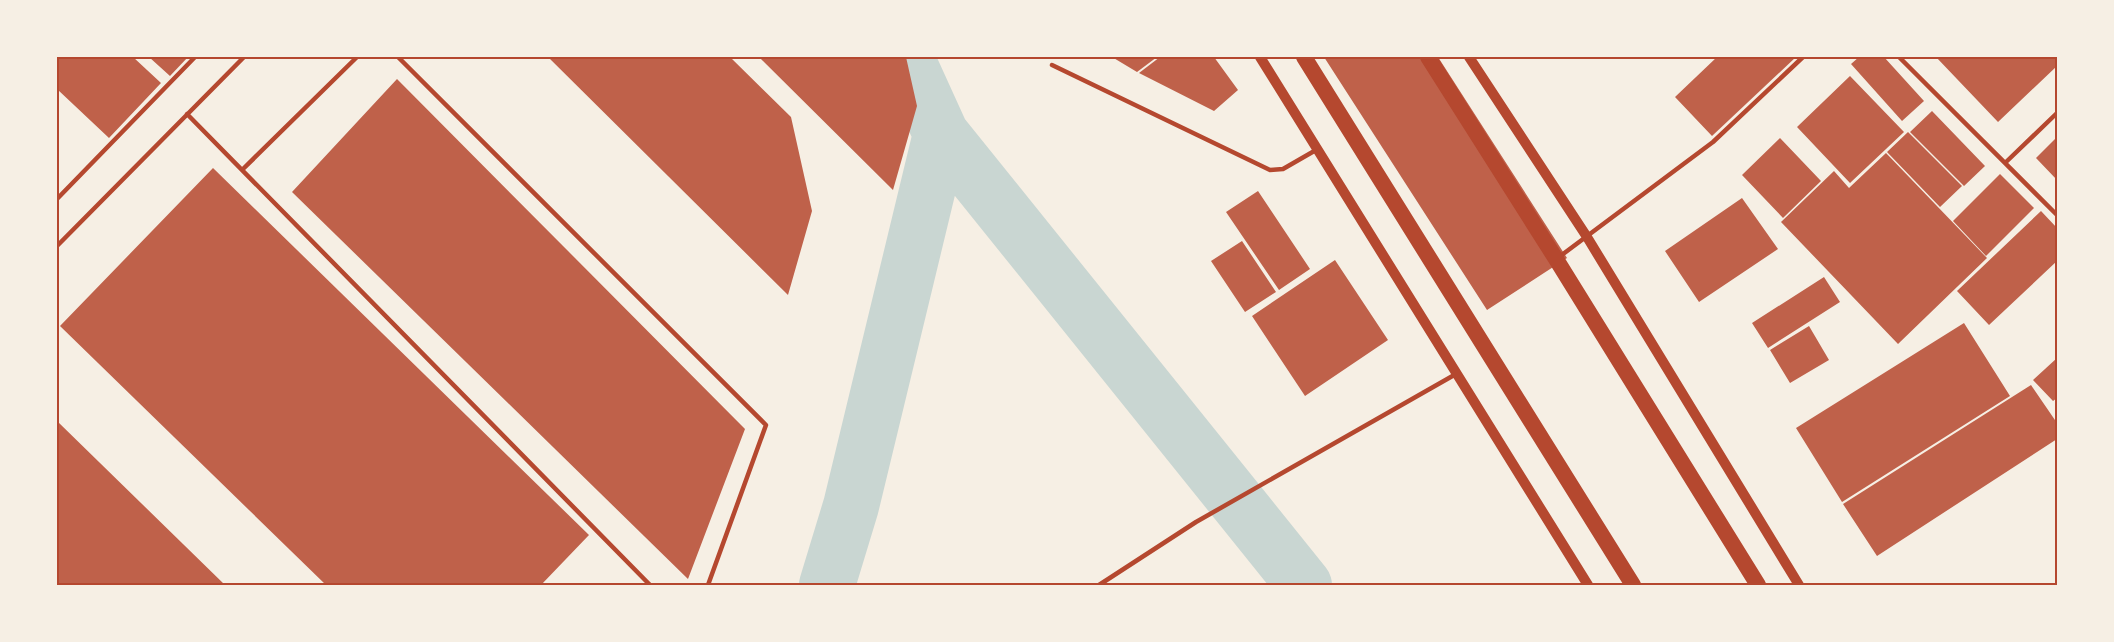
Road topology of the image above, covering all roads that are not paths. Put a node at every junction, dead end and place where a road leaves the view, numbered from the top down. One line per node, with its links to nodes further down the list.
1 (195, 57): 17 (lane)
2 (244, 57): 13 (lane)
3 (357, 57): 16 (lane)
4 (398, 57): 24 (lane)
5 (1260, 57): 14 (street)
6 (1304, 57): 27 (highway)
7 (1428, 57): 21 (highway)
8 (1469, 57): 19 (street)
9 (1803, 57): 19 (lane)
10 (1899, 57): 15 (lane)
11 (1052, 66): 14 (lane)
12 (2057, 113): 15 (lane)
13 (187, 114): 16 (lane); 20 (lane)
14 (1316, 150): 22 (street)
15 (2005, 163): 18 (lane)
16 (242, 170): 23 (lane)
17 (57, 199)
18 (2057, 215)
19 (1587, 237): 21 (lane); 29 (street)
20 (57, 246)
21 (1557, 259): 28 (highway)
22 (1456, 374): 25 (lane); 26 (street)
23 (650, 585)
24 (708, 585)
25 (1099, 585)
26 (1588, 585)
27 (1633, 585)
28 (1758, 585)
29 (1799, 585)

